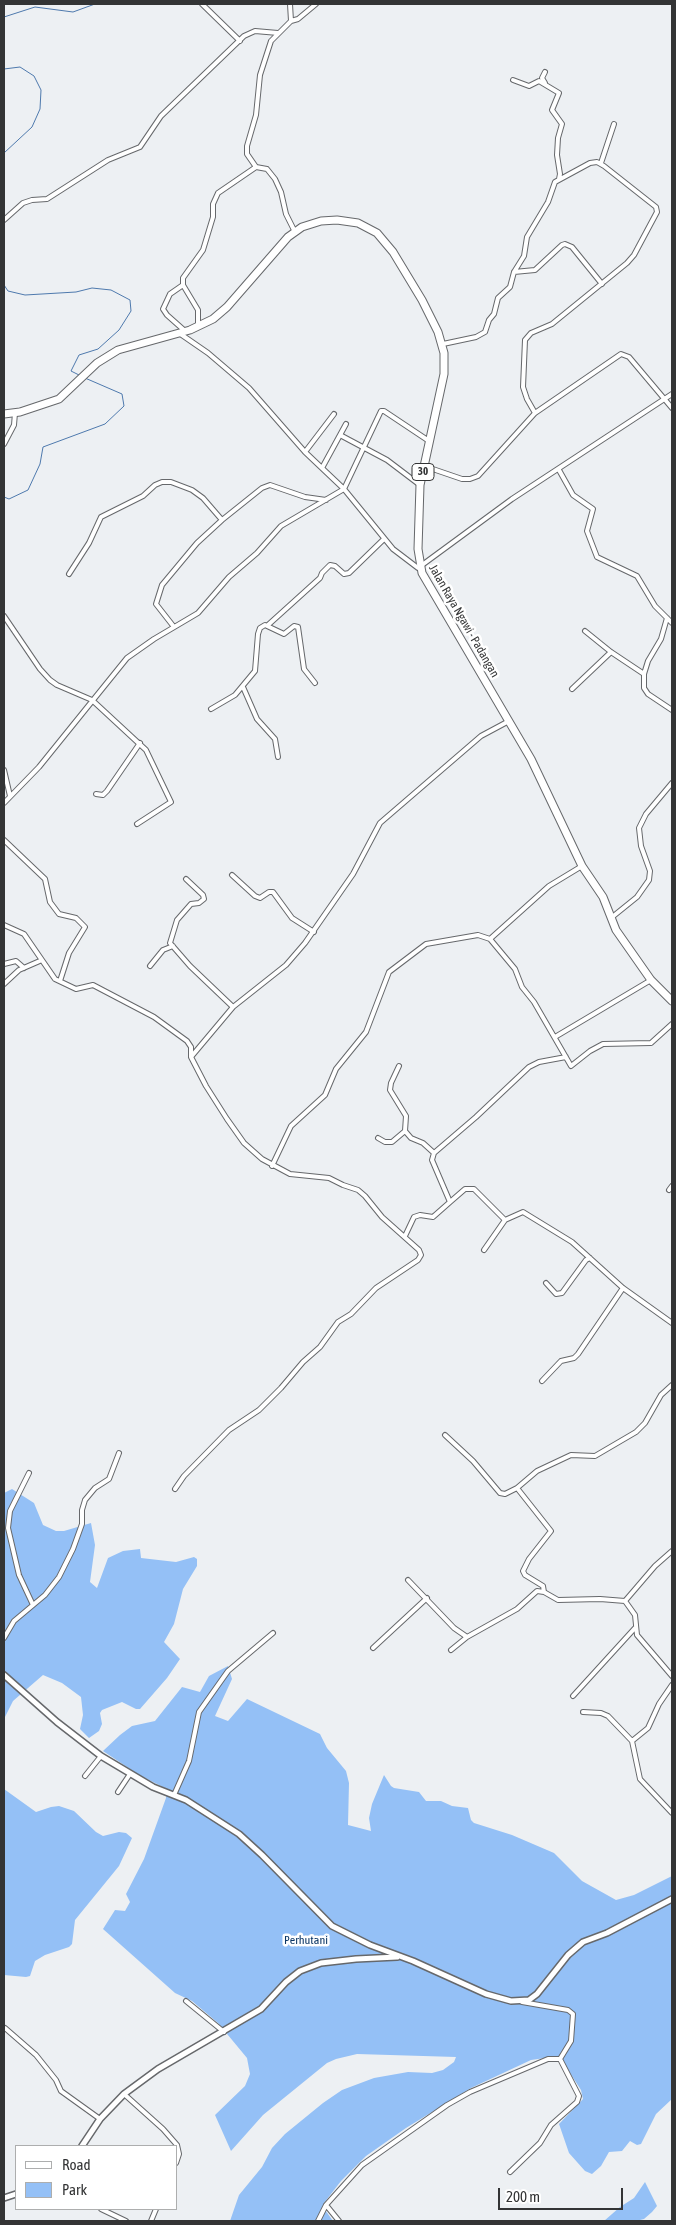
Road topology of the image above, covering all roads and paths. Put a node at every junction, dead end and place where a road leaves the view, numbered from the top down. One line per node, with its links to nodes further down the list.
1 (202, 4): 6 (street)
2 (290, 4): 4 (street)
3 (316, 4): 4 (street)
4 (291, 21): 5 (street)
5 (278, 32): 6 (street); 12 (street)
6 (240, 41): 14 (street)
7 (546, 72): 9 (street)
8 (513, 80): 9 (street)
9 (546, 85): 13 (street)
10 (614, 124): 11 (street)
11 (601, 164): 13 (street); 17 (street)
12 (256, 167): 15 (street); 18 (street)
13 (558, 179): 16 (street)
14 (4, 220)
15 (295, 232): 19 (highway, Jalan Raya Ngawi - Padangan / 30); 21 (highway, Jalan Raya Ngawi - Padangan / 30)
16 (514, 272): 17 (street); 21 (street)
17 (602, 284): 26 (street)
18 (183, 285): 19 (street); 20 (street)
19 (198, 327): 20 (highway, Jalan Raya Ngawi - Padangan / 30)
20 (182, 332): 25 (highway, Jalan Raya Ngawi - Padangan / 30); 34 (street)
21 (443, 344): 31 (highway, Jalan Raya Ngawi - Padangan / 30)
22 (672, 394): 23 (street)
23 (664, 398): 24 (street); 26 (street); 37 (street)
24 (672, 408)
25 (15, 413): 27 (highway, 30); 32 (street)
26 (535, 413): 35 (street)
27 (4, 414)
28 (334, 414): 34 (street)
29 (346, 424): 30 (street)
30 (340, 435): 33 (street); 36 (street)
31 (429, 441): 33 (street); 35 (highway, Jalan Raya Ngawi - Padangan / 30)
32 (4, 444)
33 (365, 447): 38 (street); 39 (street)
34 (305, 452): 36 (street)
35 (424, 466): 38 (highway, Jalan Raya Ngawi - Padangan / 30)
36 (322, 468): 39 (street)
37 (559, 470): 43 (street); 46 (street)
38 (420, 485): 43 (highway, Jalan Raya Ngawi - Padangan / 30)
39 (344, 489): 40 (street); 42 (street)
40 (326, 500): 41 (street); 49 (street)
41 (222, 520): 44 (street); 49 (street)
42 (384, 538): 43 (street); 48 (street)
43 (420, 567): 59 (highway, Jalan Raya Ngawi - Padangan / 30)
44 (69, 574)
45 (4, 616): 56 (street)
46 (667, 618): 47 (street); 52 (street)
47 (672, 623)
48 (268, 626): 53 (street); 54 (street)
49 (174, 627): 56 (street)
50 (586, 631): 51 (street)
51 (610, 652): 52 (street); 55 (street)
52 (644, 674): 58 (street)
53 (315, 683)
54 (243, 687): 57 (street); 61 (street)
55 (572, 689)
56 (92, 700): 60 (street); 65 (street)
57 (211, 709)
58 (672, 710)
59 (509, 721): 69 (highway, Jalan Raya Ngawi - Padangan / 30); 74 (street)
60 (140, 743): 64 (street); 67 (street)
61 (278, 757)
62 (4, 770): 65 (street)
63 (672, 783): 72 (street)
64 (96, 794)
65 (10, 796): 66 (street)
66 (4, 803)
67 (137, 824)
68 (4, 840): 83 (street)
69 (582, 866): 72 (highway, Jalan Raya Ngawi - Padangan / 30); 75 (street)
70 (232, 875): 74 (street)
71 (186, 879): 76 (street)
72 (611, 918): 82 (highway, Jalan Raya Ngawi - Padangan / 30)
73 (4, 925): 78 (street)
74 (314, 932): 86 (street)
75 (490, 939): 88 (street); 95 (street)
76 (173, 946): 80 (street); 86 (street)
77 (4, 960): 79 (street)
78 (42, 960): 81 (street); 83 (street)
79 (6, 964): 81 (street)
80 (150, 966)
81 (24, 968): 84 (street)
82 (651, 980): 85 (highway, Jalan Raya Ngawi - Padangan / 30); 88 (street)
83 (60, 981): 89 (street)
84 (4, 984)
85 (672, 1001)
86 (233, 1007): 89 (street)
87 (672, 1024): 90 (street)
88 (554, 1037): 90 (street)
89 (191, 1057): 95 (street)
90 (566, 1057): 94 (street)
91 (399, 1066): 92 (street)
92 (405, 1131): 93 (street); 94 (street)
93 (378, 1138)
94 (434, 1153): 98 (street)
95 (272, 1166): 100 (street)
96 (672, 1186): 97 (street)
97 (669, 1190)
98 (450, 1202): 99 (street); 100 (street)
99 (504, 1220): 101 (street); 102 (street)
100 (405, 1236): 112 (street)
101 (484, 1250)
102 (590, 1258): 103 (street); 104 (street)
103 (546, 1283)
104 (623, 1288): 105 (street); 106 (street)
105 (672, 1323)
106 (542, 1381)
107 (672, 1385): 111 (street)
108 (445, 1435): 111 (street)
109 (119, 1453): 118 (street)
110 (29, 1473): 118 (street)
111 (517, 1488): 115 (street)
112 (175, 1489)
113 (672, 1551): 117 (street)
114 (408, 1580): 116 (street)
115 (544, 1592): 117 (street); 121 (street)
116 (427, 1598): 121 (street); 123 (street)
117 (624, 1601): 119 (street)
118 (34, 1605): 122 (street)
119 (635, 1628): 126 (street); 128 (street)
120 (273, 1633): 135 (street)
121 (467, 1637): 124 (street)
122 (4, 1638)
123 (373, 1648)
124 (450, 1650)
125 (4, 1675): 131 (street)
126 (672, 1676)
127 (672, 1685): 130 (street)
128 (573, 1696)
129 (583, 1712): 130 (street)
130 (632, 1741): 136 (street)
131 (101, 1756): 132 (street); 133 (street)
132 (130, 1774): 134 (street); 135 (street)
133 (85, 1776)
134 (118, 1792)
135 (174, 1795): 138 (street)
136 (672, 1814)
137 (672, 1899): 140 (street)
138 (400, 1957): 140 (street); 142 (street)
139 (186, 2001): 142 (street)
140 (522, 2002): 143 (street)
141 (5, 2028): 145 (street)
142 (224, 2032): 144 (street)
143 (560, 2059): 148 (street); 149 (street)
144 (124, 2094): 145 (street); 147 (street)
145 (100, 2119): 146 (street)
146 (83, 2145)
147 (177, 2145)
148 (510, 2172)
149 (326, 2205): 152 (street); 153 (street)
150 (103, 2210): 151 (street)
151 (126, 2221)
152 (318, 2221)
153 (339, 2221)

